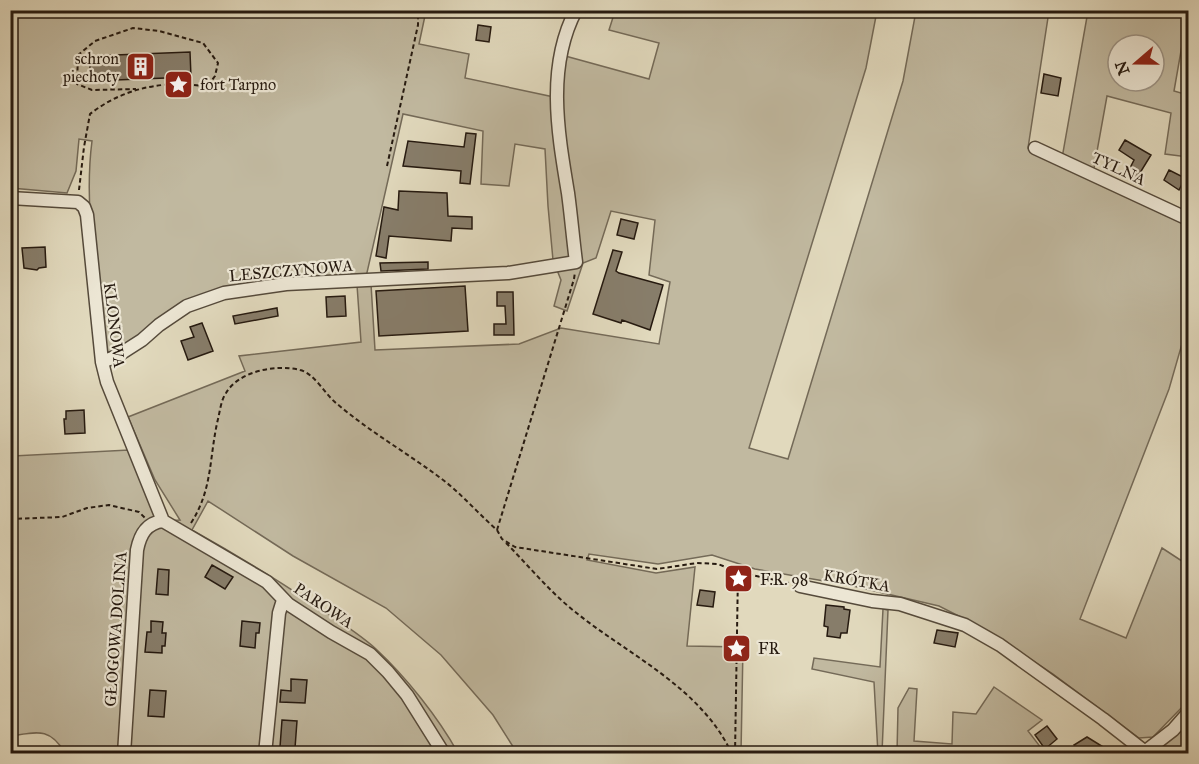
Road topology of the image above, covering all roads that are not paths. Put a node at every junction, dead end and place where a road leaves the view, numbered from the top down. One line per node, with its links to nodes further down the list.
1 (576, 10): 5 (street, LESZCZYNOWA)
2 (1035, 148): 4 (street, TYLNA)
3 (10, 198): 5 (street, KLONOWA)
4 (1188, 219)
5 (102, 362): 6 (street, KLONOWA)
6 (160, 519): 8 (street, PAROWA); 11 (street, GŁOGOWA DOLINA)
7 (800, 586): 10 (street, KRÓTKA)
8 (283, 600): 12 (street); 13 (street, PAROWA)
9 (1188, 713): 10 (street)
10 (1146, 750)
11 (124, 753)
12 (265, 753)
13 (444, 753)

